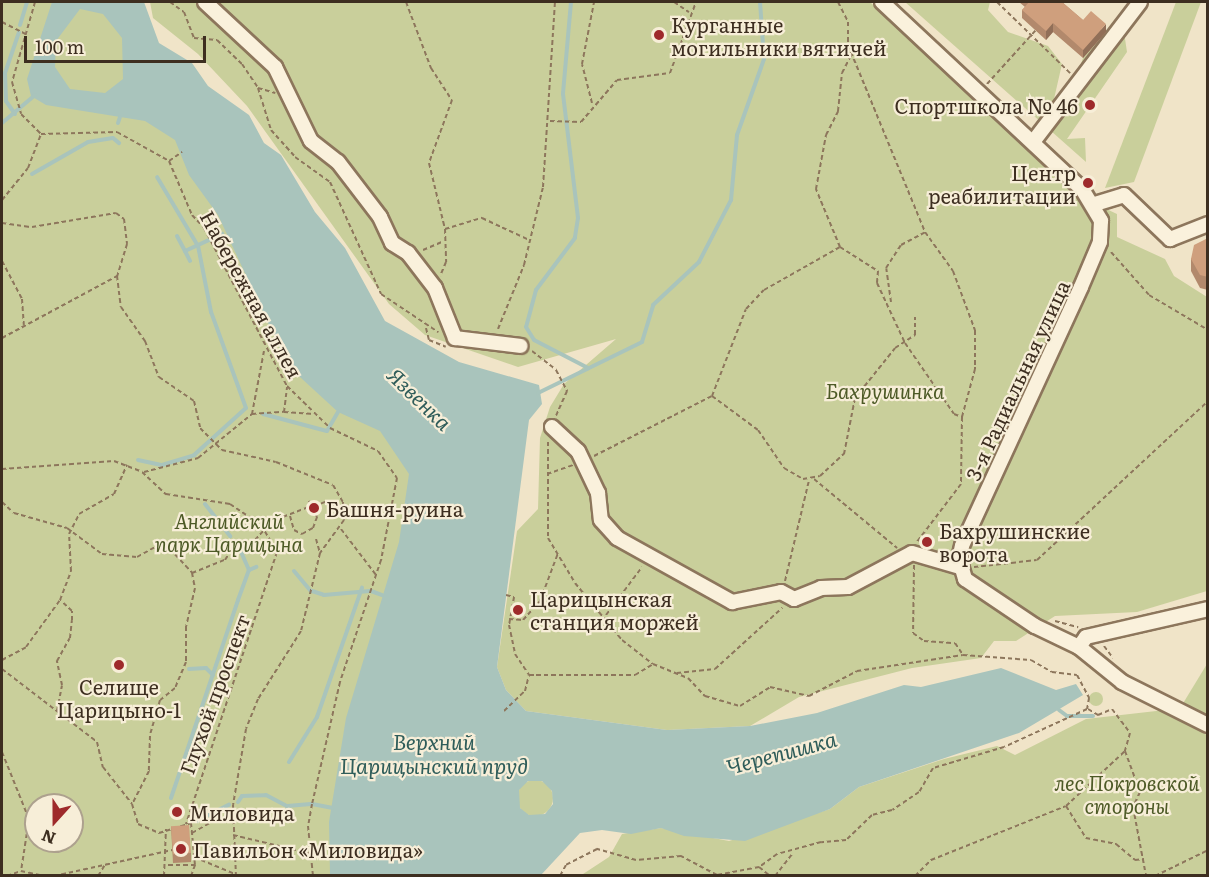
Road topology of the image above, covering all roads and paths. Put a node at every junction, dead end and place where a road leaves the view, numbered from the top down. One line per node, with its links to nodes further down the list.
1 (35, 2): 16 (path)
2 (170, 2): 46 (path)
3 (205, 2): 42 (street)
4 (406, 2): 31 (path)
5 (555, 2): 22 (path)
6 (594, 2): 21 (path)
7 (674, 2): 13 (path)
8 (696, 2): 13 (path)
9 (838, 2): 18 (path)
10 (882, 2): 20 (street)
11 (997, 2): 17 (path)
12 (1140, 2): 19 (street)
13 (690, 13): 21 (path)
14 (2, 22): 16 (path)
15 (1036, 30): 17 (path)
16 (27, 35): 23 (path)
17 (1031, 36): 19 (path); 20 (path)
18 (853, 51): 32 (path); 36 (path)
19 (1079, 81): 24 (street)
20 (978, 92): 24 (street)
21 (593, 104): 22 (path)
22 (550, 121): 33 (path)
23 (41, 134): 26 (path); 27 (path)
24 (1033, 142): 28 (street)
25 (182, 152): 26 (path)
26 (169, 160): 53 (path, Набережная аллея)
27 (2, 200)
28 (1095, 204): 30 (street); 81 (street, 3-я Радиальная улица)
29 (2, 223): 41 (path)
30 (1208, 224)
31 (445, 229): 33 (path); 35 (path)
32 (925, 232): 43 (path); 60 (path)
33 (527, 238): 50 (path)
34 (1109, 241): 37 (path)
35 (442, 242): 38 (path); 42 (path)
36 (840, 248): 43 (path); 55 (path)
37 (1108, 249): 39 (path); 47 (path)
38 (417, 252)
39 (1104, 258)
40 (2, 261): 45 (path)
41 (117, 276): 45 (path); 63 (path)
42 (435, 288): 49 (street)
43 (892, 305): 51 (path)
44 (915, 317): 51 (path)
45 (24, 326): 48 (path)
46 (426, 328): 49 (path); 49 (path)
47 (1208, 330)
48 (2, 338)
49 (455, 338): 50 (street)
50 (494, 340): 52 (street)
51 (905, 343): 60 (path); 67 (path)
52 (521, 346): 61 (path)
53 (264, 351): 54 (path, Набережная аллея); 58 (path)
54 (287, 386): 57 (path); 59 (path, Набережная аллея)
55 (712, 396): 62 (path); 67 (path)
56 (1208, 401): 81 (path)
57 (284, 412): 58 (path); 59 (path)
58 (252, 414): 63 (path)
59 (314, 414): 83 (path, Набережная аллея)
60 (962, 417): 78 (path)
61 (552, 427): 80 (street); 89 (path)
62 (638, 437)
63 (216, 446): 66 (path); 70 (path)
64 (127, 465): 65 (path); 66 (path); 75 (path)
65 (2, 469)
66 (142, 472): 72 (path)
67 (812, 479): 78 (path); 84 (path)
68 (309, 501): 71 (path)
69 (2, 502): 75 (path)
70 (345, 509): 71 (path); 73 (path)
71 (290, 516): 72 (path)
72 (261, 525): 74 (path, Глухой проспект)
73 (340, 529): 79 (path); 83 (path)
74 (264, 530): 82 (path); 114 (path, Глухой проспект)
75 (69, 534): 82 (path); 87 (path)
76 (316, 539): 79 (path)
77 (559, 553): 90 (path)
78 (912, 553): 81 (street); 86 (street); 94 (path)
79 (320, 554): 113 (path)
80 (651, 556): 84 (street); 89 (path)
81 (963, 567): 93 (street)
82 (192, 573): 111 (path)
83 (376, 575): 121 (path, Набережная аллея)
84 (781, 592): 86 (street)
85 (506, 595): 90 (path)
86 (794, 599): 99 (path)
87 (60, 600): 95 (path); 102 (path)
88 (1208, 609): 92 (street)
89 (606, 615): 97 (path)
90 (509, 619): 100 (path)
91 (1047, 620): 92 (path)
92 (1092, 635): 93 (street); 96 (path)
93 (1079, 647): 106 (street)
94 (963, 655): 99 (path); 101 (path)
95 (2, 660)
96 (1117, 662)
97 (653, 664): 99 (path); 100 (path)
98 (2, 669): 102 (path)
99 (677, 672)
100 (529, 675): 103 (path)
101 (1087, 709): 108 (path); 109 (path)
102 (57, 711): 111 (path)
103 (504, 711)
104 (2, 712): 105 (path)
105 (2, 719)
106 (1208, 725)
107 (1019, 733): 108 (path)
108 (1023, 737): 122 (path)
109 (1125, 751): 112 (path); 124 (path)
110 (2, 752): 129 (path)
111 (132, 804): 115 (path)
112 (1066, 806): 124 (path); 141 (path)
113 (233, 810): 116 (path); 118 (path)
114 (186, 824): 115 (path); 116 (path)
115 (166, 829): 117 (path)
116 (192, 832): 117 (path); 123 (path)
117 (167, 834): 119 (path)
118 (233, 835): 121 (path); 130 (path)
119 (170, 850): 125 (path); 126 (path)
120 (1208, 850): 143 (path)
121 (310, 853): 137 (path, Набережная аллея)
122 (793, 853): 128 (path); 140 (path)
123 (194, 857): 127 (path); 130 (path)
124 (1144, 859): 142 (path)
125 (107, 861): 133 (path); 134 (path)
126 (167, 865): 127 (path); 135 (path)
127 (195, 865): 136 (path)
128 (759, 867): 138 (path); 139 (path)
129 (21, 871): 131 (path); 132 (path)
130 (236, 875)
131 (6, 876)
132 (45, 876)
133 (54, 876)
134 (98, 876)
135 (164, 876)
136 (191, 876)
137 (313, 876)
138 (560, 876)
139 (770, 876)
140 (775, 876)
141 (915, 876)
142 (1146, 876)
143 (1155, 876)

